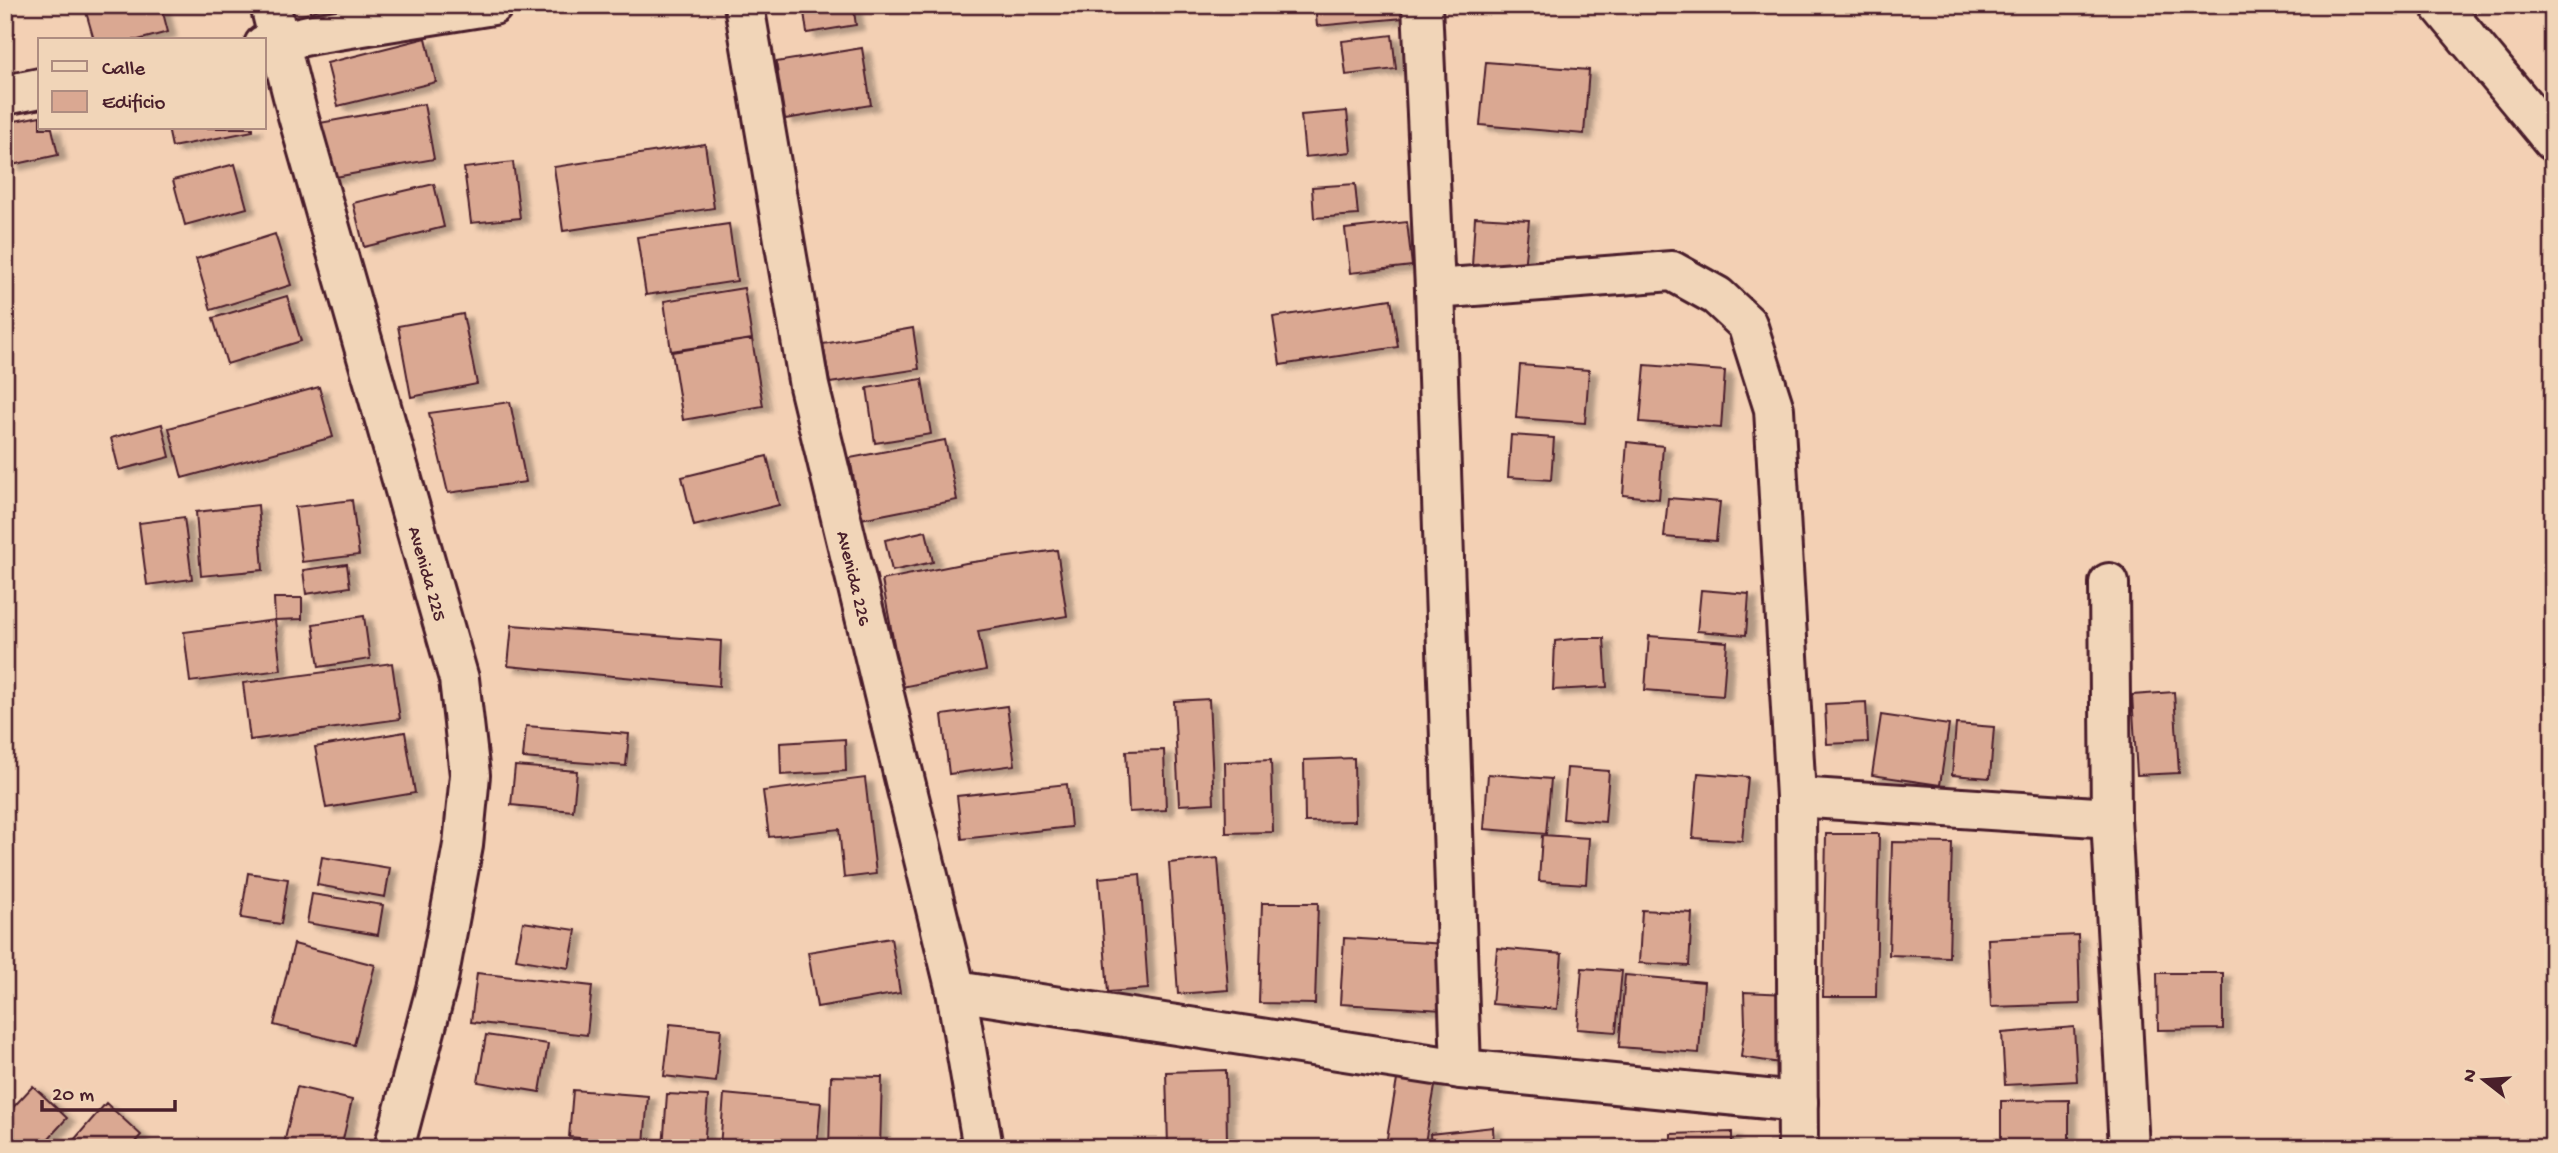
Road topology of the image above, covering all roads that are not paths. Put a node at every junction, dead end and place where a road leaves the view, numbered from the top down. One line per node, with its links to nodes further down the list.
1 (270, 5): 6 (street, Avenida 225)
2 (493, 5): 6 (street)
3 (744, 5): 14 (street, Avenida 226)
4 (1422, 5): 10 (street)
5 (2440, 5): 9 (street)
6 (272, 43): 17 (street, Avenida 225)
7 (38, 88): 8 (street)
8 (5, 95)
9 (2553, 141)
10 (1435, 289): 12 (street); 15 (street)
11 (2109, 583): 13 (street)
12 (1796, 797): 13 (street); 16 (street)
13 (2111, 818): 20 (street)
14 (956, 991): 15 (street); 18 (street, Avenida 226)
15 (1461, 1069): 16 (street)
16 (1798, 1102): 19 (street)
17 (394, 1148)
18 (983, 1148)
19 (1798, 1148)
20 (2129, 1148)

